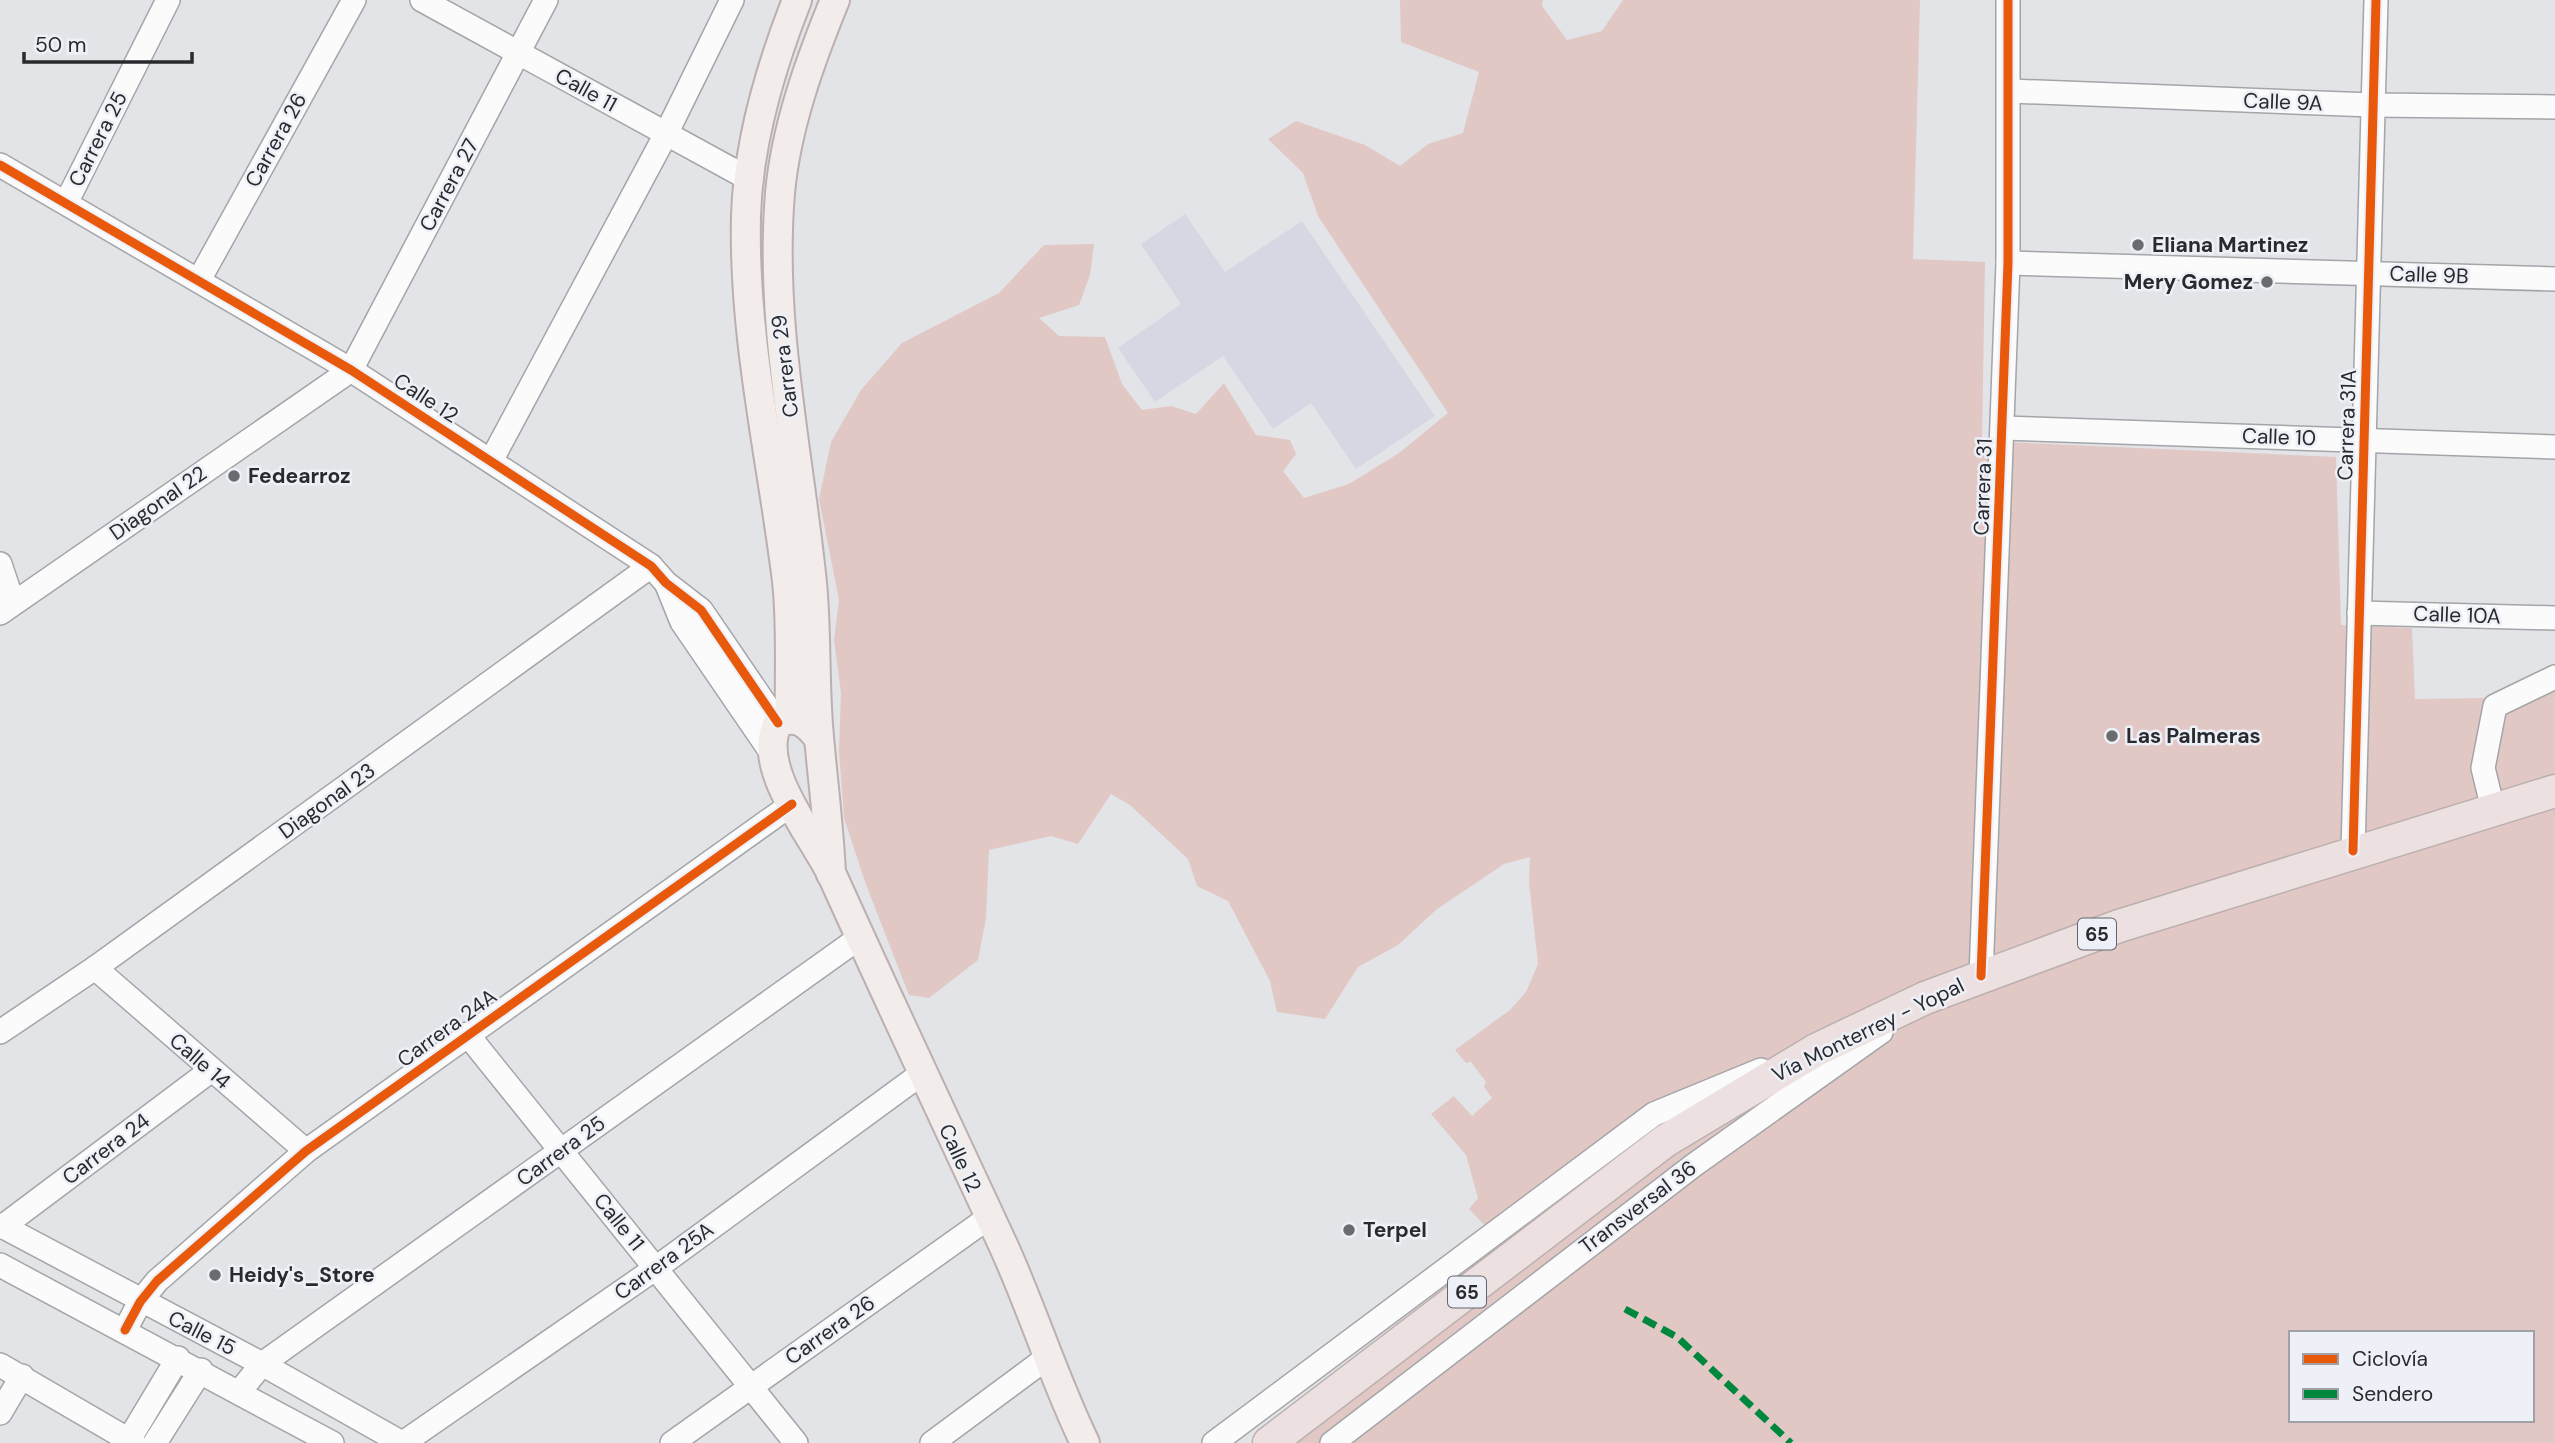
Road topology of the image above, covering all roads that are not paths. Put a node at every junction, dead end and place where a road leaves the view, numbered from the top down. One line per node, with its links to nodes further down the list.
1 (168, 0): 17 (street, Carrera 25)
2 (354, 0): 21 (street, Carrera 26)
3 (422, 0): 10 (street, Calle 11)
4 (546, 0): 10 (street, Carrera 27)
5 (732, 0): 14 (street)
6 (797, 0): 16 (main road, Carrera 29)
7 (835, 0): 34 (main road, Carrera 29)
8 (2008, 0): 11 (street, Carrera 31)
9 (2376, 0): 12 (street, Carrera 31A)
10 (519, 52): 14 (street, Calle 11); 22 (street, Carrera 27)
11 (2011, 91): 12 (street, Calle 9A); 18 (street, Carrera 31)
12 (2372, 105): 13 (street, Calle 9A); 19 (street, Carrera 31A)
13 (2555, 107)
14 (666, 134): 16 (street, Calle 11); 26 (street)
15 (0, 165): 17 (street, Calle 12)
16 (751, 180): 33 (main road, Carrera 29)
17 (66, 203): 21 (street, Calle 12)
18 (2008, 263): 19 (street, Calle 9B); 23 (street, Carrera 31)
19 (2368, 274): 20 (street, Calle 9B); 24 (street, Carrera 31A)
20 (2555, 279)
21 (199, 280): 22 (street, Calle 12)
22 (351, 370): 26 (street, Calle 12); 29 (street, Diagonal 22)
23 (2003, 428): 24 (street, Calle 10); 43 (street, Carrera 31)
24 (2364, 440): 25 (street, Calle 10); 30 (street, Carrera 31A)
25 (2555, 447)
26 (491, 461): 28 (street, Calle 12)
27 (0, 564): 29 (street)
28 (659, 574): 33 (street, Calle 12); 35 (street); 42 (street, Diagonal 23)
29 (7, 608)
30 (2359, 613): 31 (street, Calle 10A); 39 (street, Carrera 31A)
31 (2555, 618)
32 (2555, 677): 38 (street)
33 (784, 721): 34 (main road); 35 (main road, Carrera 29)
34 (819, 739): 40 (main road, Carrera 29)
35 (773, 755): 37 (main road)
36 (2555, 791): 38 (highway, Vía Monterrey - Yopal / 65)
37 (792, 804): 40 (main road); 46 (street, Carrera 24A)
38 (2493, 809): 39 (highway, Vía Monterrey - Yopal / 65)
39 (2353, 851): 43 (highway, Vía Monterrey - Yopal / 65)
40 (831, 874): 41 (main road, Calle 12)
41 (859, 938): 48 (main road, Calle 12); 50 (street, Carrera 25)
42 (95, 968): 45 (street, Diagonal 23); 47 (street, Calle 14)
43 (1969, 981): 44 (highway, Vía Monterrey - Yopal / 65); 76 (street, Transversal 36 / 65)
44 (1862, 1028): 74 (street, 65); 75 (highway, Vía Monterrey - Yopal / 65)
45 (0, 1032)
46 (467, 1034): 49 (street, Carrera 24A); 50 (street, Calle 11)
47 (210, 1071): 49 (street, Calle 14); 52 (street, Carrera 24)
48 (921, 1074): 51 (main road, Calle 12); 54 (street, Carrera 25A)
49 (306, 1151): 55 (street, Carrera 24A)
50 (561, 1151): 54 (street, Calle 11); 59 (street, Carrera 25)
51 (988, 1218): 57 (main road, Calle 12); 63 (street, Carrera 26)
52 (1, 1226): 55 (street, Calle 15)
53 (0, 1265): 56 (street, Calle 15)
54 (656, 1268): 63 (street, Calle 11); 69 (street, Carrera 25A)
55 (140, 1302): 56 (street, Carrera 24A); 59 (street, Calle 15)
56 (125, 1330): 58 (street, Calle 15)
57 (1048, 1357): 72 (street); 73 (main road, Calle 12)
58 (178, 1358): 61 (street, Calle 15); 66 (street)
59 (262, 1364): 64 (street, Carrera 25); 69 (street, Calle 15)
60 (0, 1365): 62 (street)
61 (201, 1370): 64 (street, Calle 15); 67 (street)
62 (22, 1377): 65 (street); 66 (street)
63 (752, 1385): 70 (street, Carrera 26); 71 (street, Calle 11)
64 (240, 1391): 68 (street, Calle 15)
65 (0, 1413)
66 (130, 1442)
67 (155, 1443)
68 (332, 1443)
69 (403, 1443)
70 (672, 1443)
71 (796, 1443)
72 (932, 1443)
73 (1085, 1443)
74 (1214, 1443)
75 (1269, 1443)
76 (1332, 1443)

